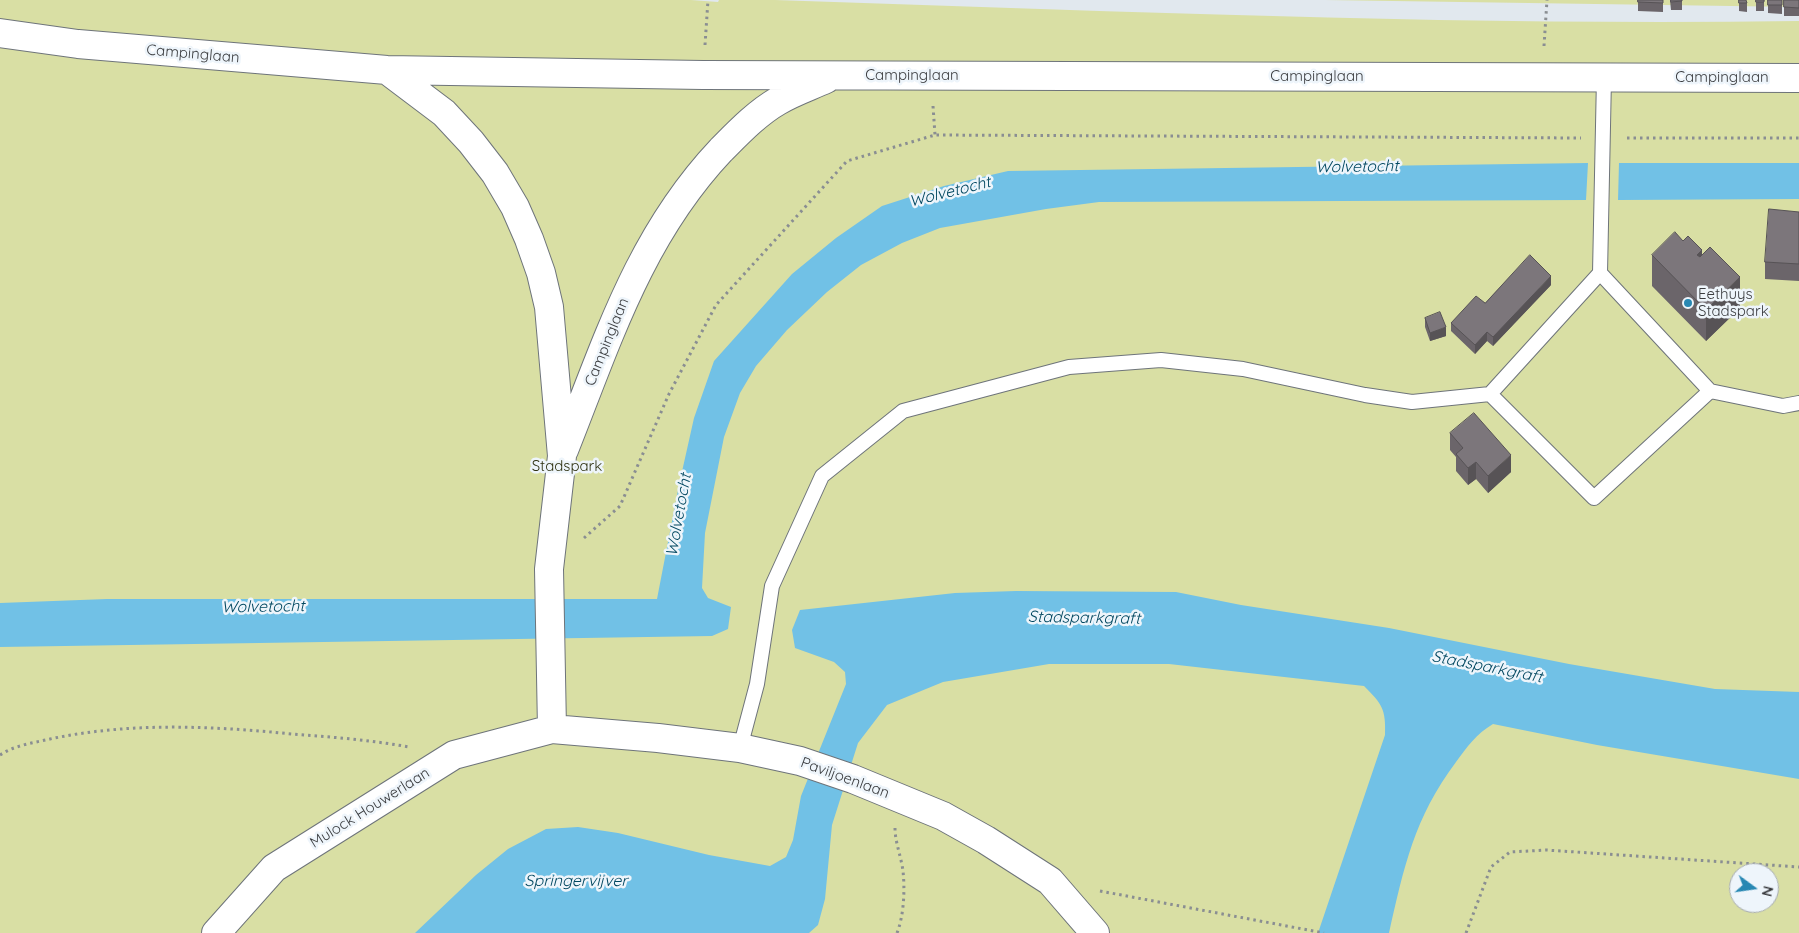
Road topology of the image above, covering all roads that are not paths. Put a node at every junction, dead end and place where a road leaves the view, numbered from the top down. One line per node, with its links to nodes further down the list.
1 (0, 33): 2 (street, Campinglaan)
2 (387, 70): 3 (street, Campinglaan); 10 (street, Campinglaan)
3 (834, 75): 4 (street, Campinglaan); 10 (street, Campinglaan)
4 (1604, 77): 5 (street, Campinglaan); 6 (lane)
5 (1799, 78)
6 (1600, 273): 7 (lane); 8 (lane)
7 (1710, 391): 8 (lane); 9 (lane)
8 (1490, 394): 12 (lane)
9 (1799, 403)
10 (562, 456): 11 (street, Campinglaan)
11 (552, 729): 12 (street, Paviljoenlaan); 13 (street, Mulock Houwerlaan)
12 (740, 748): 14 (street, Paviljoenlaan)
13 (216, 933)
14 (1095, 933)

